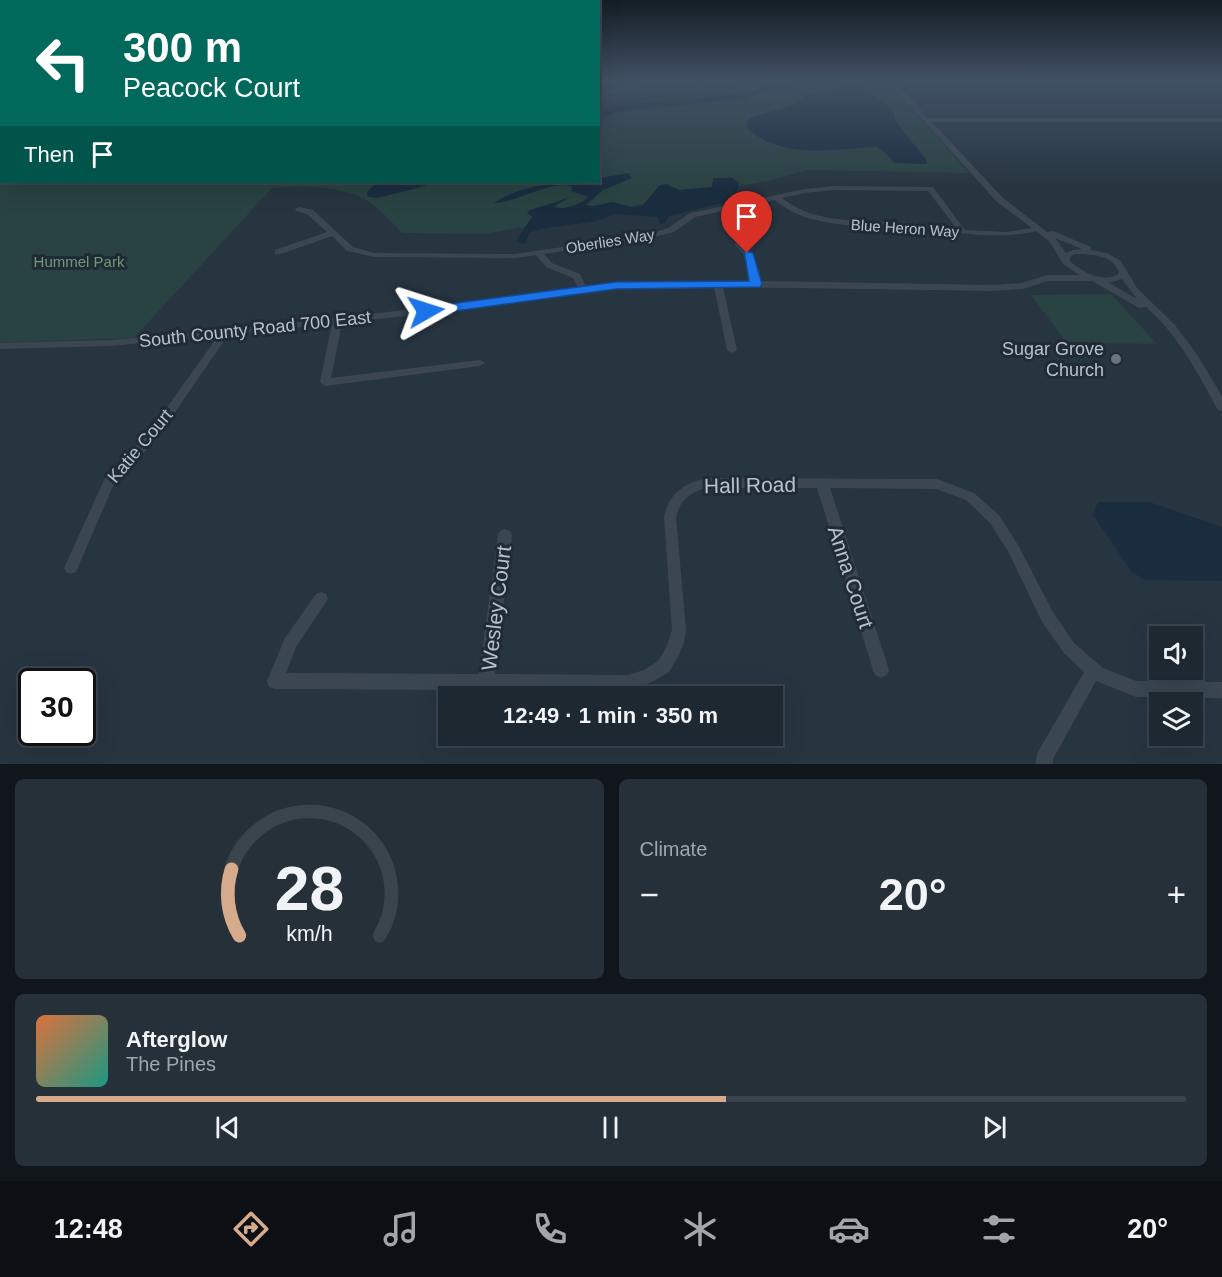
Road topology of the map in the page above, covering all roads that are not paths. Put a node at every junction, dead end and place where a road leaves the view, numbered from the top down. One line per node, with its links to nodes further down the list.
1 (924, 117): 2 (street)
2 (927, 120): 3 (street); 6 (street)
3 (1222, 120)
4 (777, 198): 8 (street, Blue Heron Way); 8 (street, Oberlies Way); 11 (street, Oberlies Way)
5 (299, 209): 7 (street, Oberlies Way)
6 (1039, 228): 8 (street, Blue Heron Way); 12 (street); 13 (street)
7 (333, 232): 10 (street); 11 (street, Oberlies Way)
8 (963, 232)
9 (738, 244): 18 (street)
10 (279, 252)
11 (537, 252): 19 (street)
12 (1099, 254): 13 (street); 14 (street)
13 (1065, 259): 15 (street, South County Road 700 East); 16 (street)
14 (1124, 275): 16 (street, South County Road 700 East); 23 (street)
15 (1047, 278): 16 (street, South County Road 700 East); 18 (street, South County Road 700 East)
16 (1095, 278): 23 (street)
17 (718, 284): 18 (street, South County Road 700 East); 19 (street, South County Road 700 East); 24 (street)
18 (756, 284)
19 (582, 288): 20 (street, South County Road 700 East)
20 (338, 320): 21 (street, South County Road 700 East); 25 (street)
21 (225, 333): 22 (street, South County Road 700 East); 30 (street, Katie Court)
22 (0, 346)
23 (1186, 347): 26 (street)
24 (732, 350)
25 (480, 363)
26 (1219, 397): 27 (street)
27 (1222, 407)
28 (822, 484): 32 (street, Anna Court); 33 (street, Hall Road); 34 (street, Hall Road)
29 (505, 535): 34 (street, Wesley Court)
30 (71, 568)
31 (321, 599): 34 (street, Hall Road)
32 (881, 670)
33 (1093, 671): 35 (street, Hall Road); 36 (street)
34 (486, 681)
35 (1222, 690)
36 (1044, 764)

